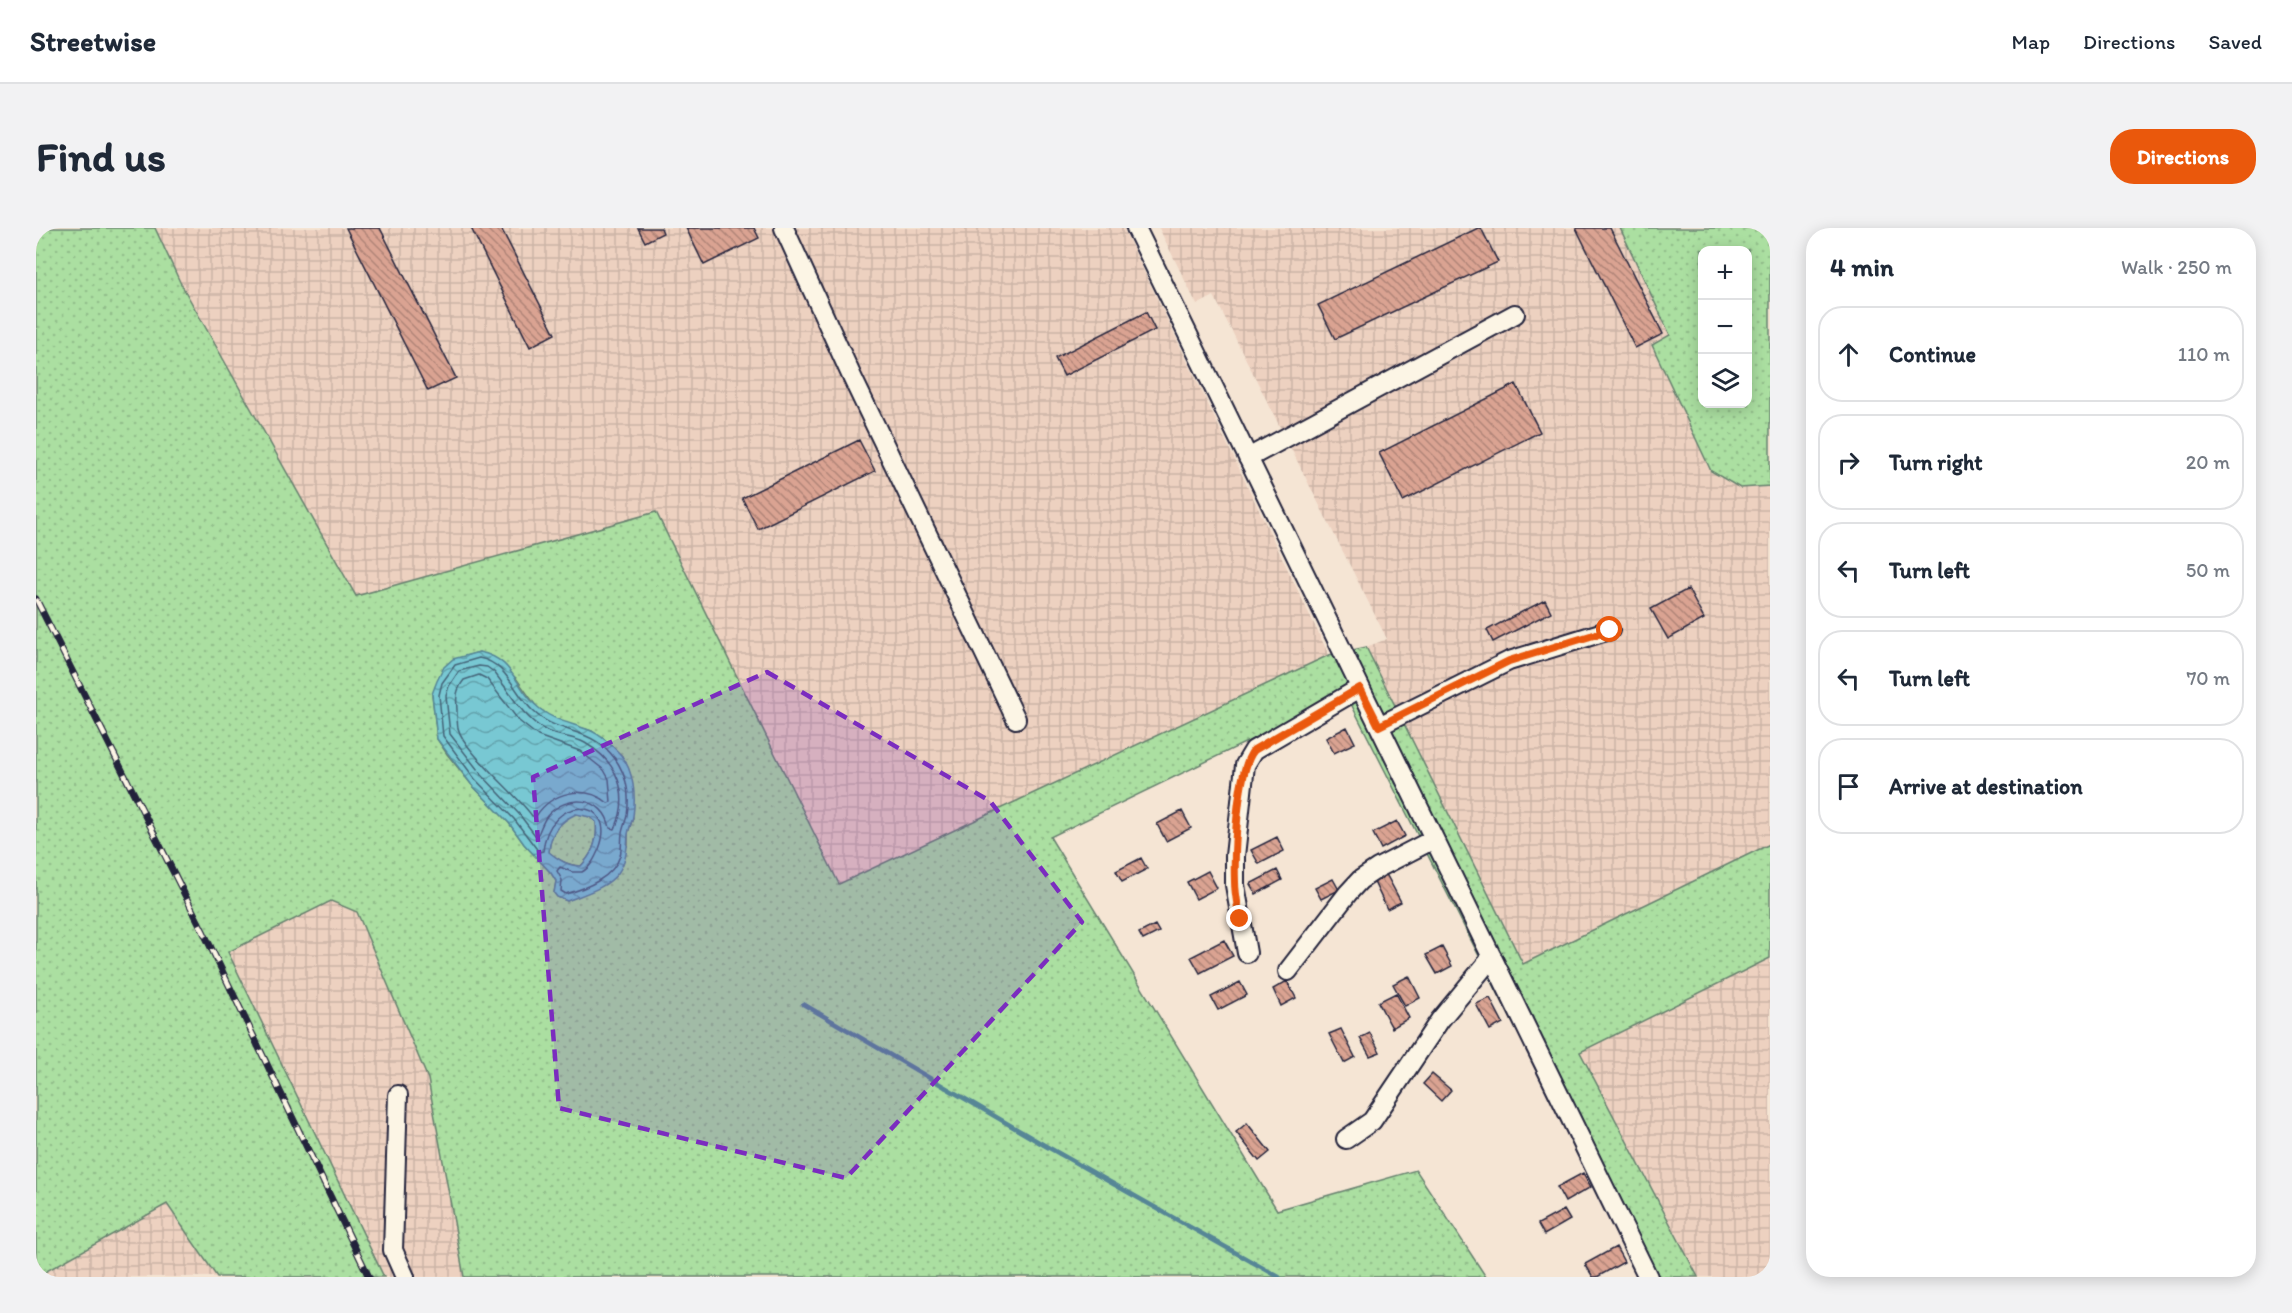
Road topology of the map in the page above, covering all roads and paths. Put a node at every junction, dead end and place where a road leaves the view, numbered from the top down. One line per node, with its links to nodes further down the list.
1 (784, 228): 7 (street)
2 (1136, 228): 4 (street)
3 (1515, 315): 4 (street)
4 (1248, 458): 6 (street)
5 (1610, 630): 8 (street)
6 (1360, 688): 8 (street); 10 (street)
7 (1016, 719)
8 (1379, 726): 9 (street)
9 (1434, 839): 11 (street); 12 (street)
10 (1247, 953)
11 (1492, 957): 14 (street); 16 (street)
12 (1288, 971)
13 (398, 1095): 15 (street)
14 (1346, 1139)
15 (405, 1277)
16 (1648, 1277)

